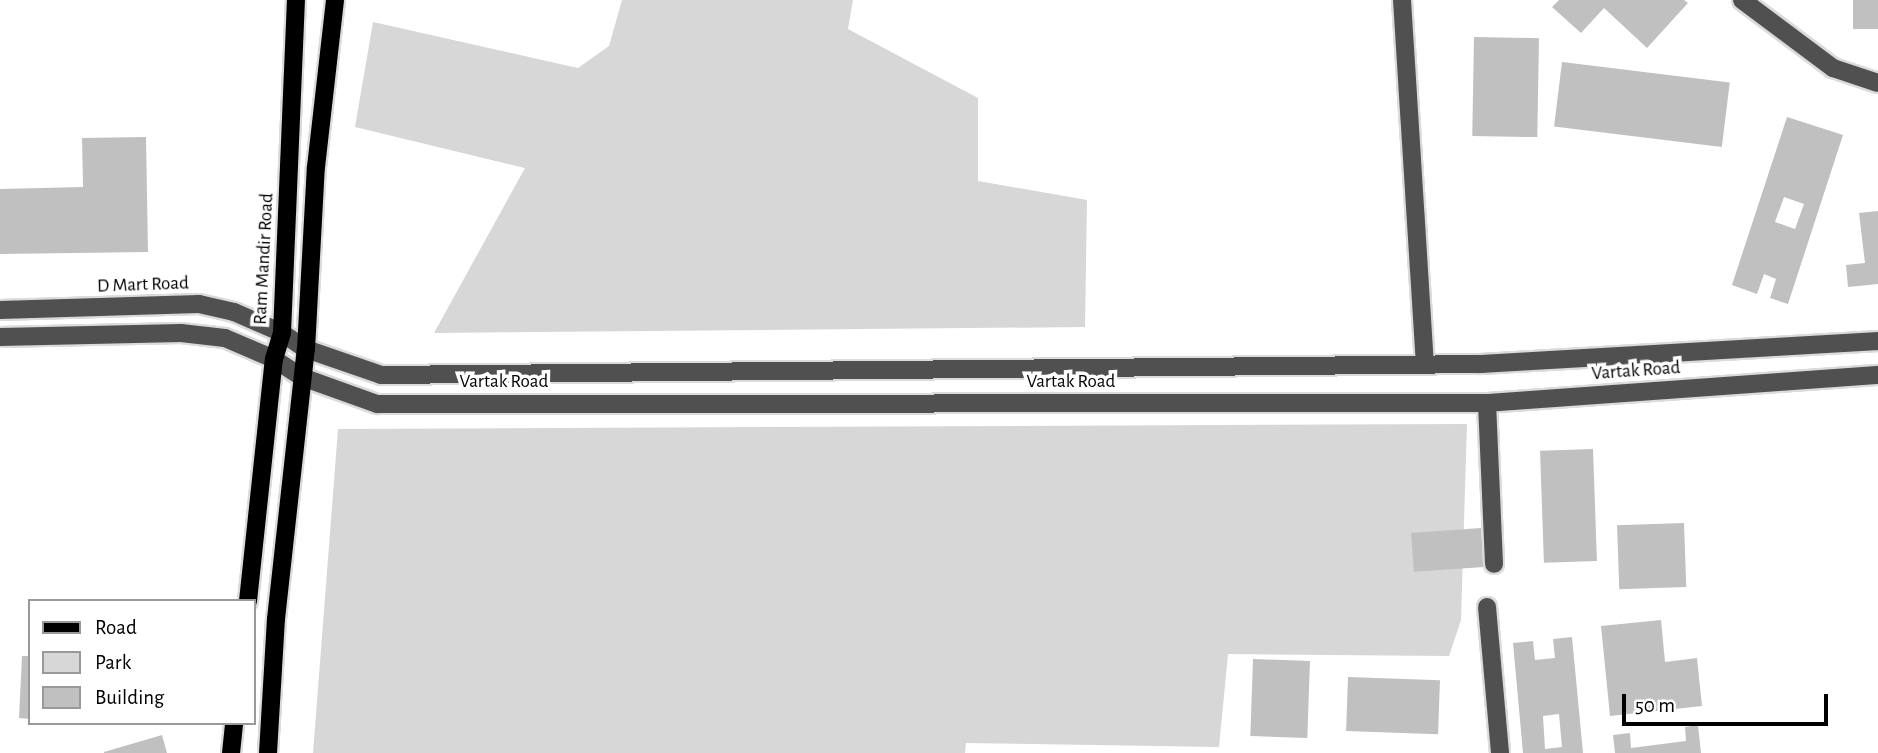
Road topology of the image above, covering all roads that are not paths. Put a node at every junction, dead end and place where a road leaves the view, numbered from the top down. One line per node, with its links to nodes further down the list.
1 (296, 0): 7 (main road, Ram Mandir Road)
2 (335, 0): 10 (main road)
3 (1402, 0): 12 (street)
4 (1742, 0): 5 (street)
5 (1878, 83)
6 (0, 310): 7 (street, D Mart Road)
7 (282, 333): 10 (street, Vartak Road); 11 (main road, Ram Mandir Road)
8 (0, 337): 11 (street)
9 (1878, 341): 12 (street, Vartak Road)
10 (306, 349): 12 (street, Vartak Road); 14 (main road)
11 (274, 359): 14 (street, Vartak Road); 17 (main road, Ram Mandir Road)
12 (1424, 363)
13 (1878, 375): 15 (street, Vartak Road)
14 (302, 377): 15 (street, Vartak Road); 21 (main road)
15 (1488, 403): 16 (street)
16 (1494, 564)
17 (248, 599)
18 (1487, 607): 22 (street)
19 (234, 725): 20 (main road)
20 (231, 753)
21 (268, 753)
22 (1500, 753)

